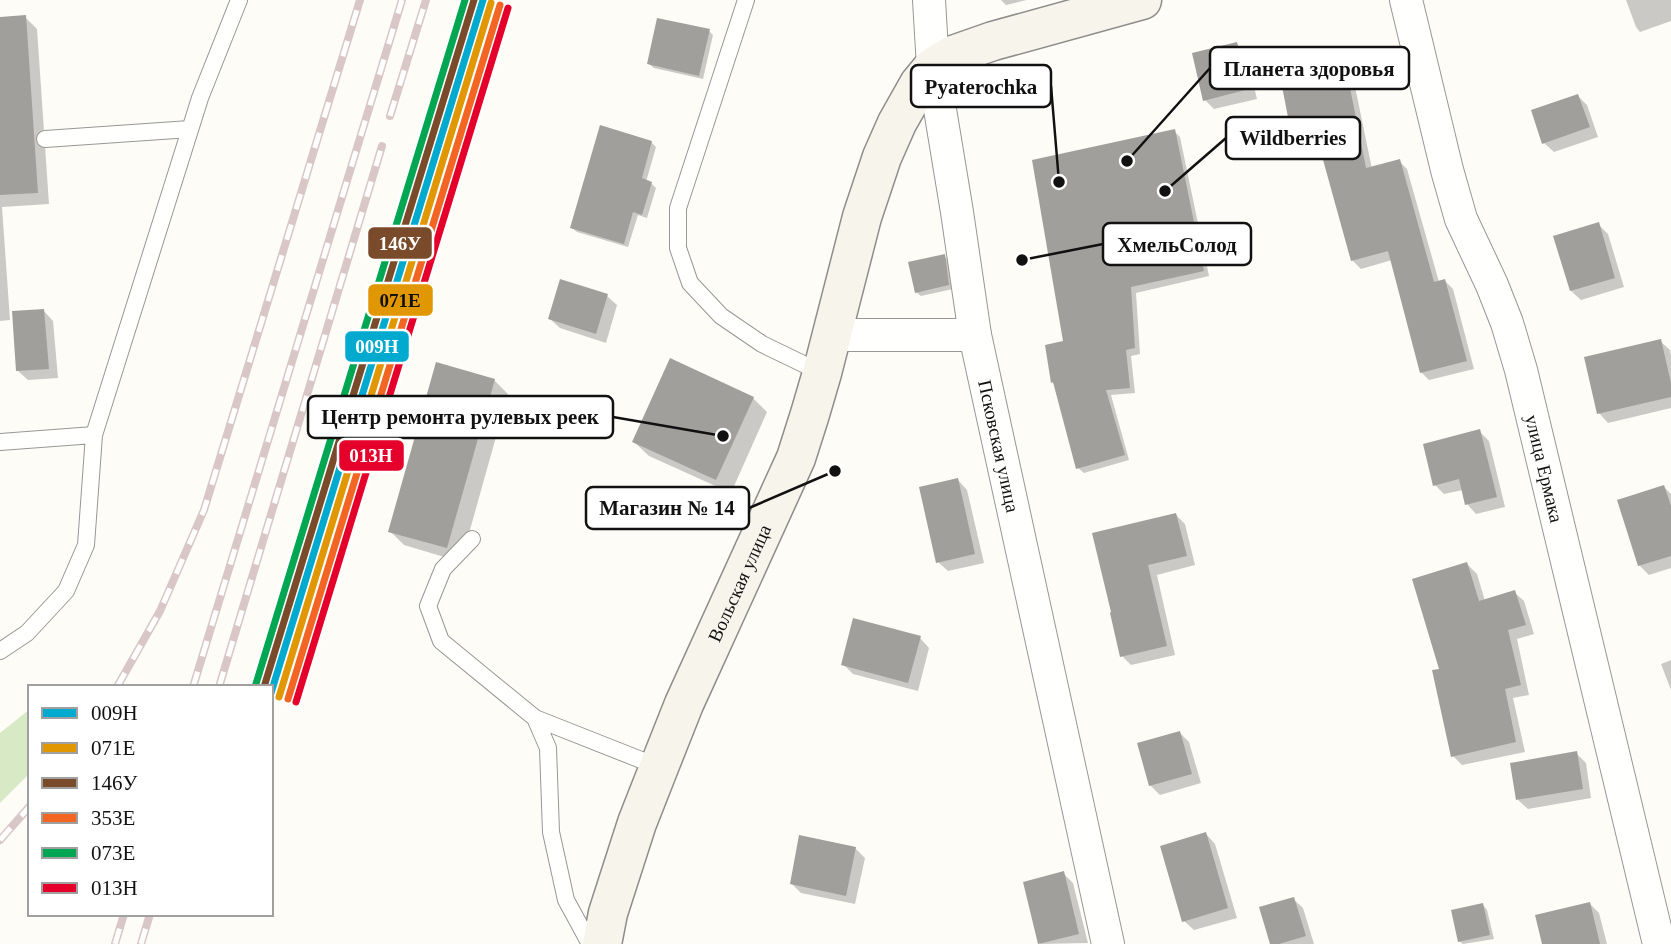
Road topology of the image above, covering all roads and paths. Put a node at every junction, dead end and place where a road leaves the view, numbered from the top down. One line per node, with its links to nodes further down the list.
1 (239, 0): 7 (lane)
2 (746, 0): 11 (lane)
3 (929, 0): 6 (street, Псковская улица)
4 (1142, 0): 6 (street)
5 (1406, 0): 21 (street, улица Ермака)
6 (933, 67): 9 (street, Вольская улица); 10 (street, Псковская улица)
7 (190, 129): 8 (lane); 12 (lane)
8 (45, 139)
9 (832, 335): 10 (street); 11 (street, Вольская улица)
10 (975, 335): 20 (street, Псковская улица)
11 (822, 373): 17 (street, Вольская улица)
12 (94, 435): 13 (lane); 15 (lane)
13 (0, 442)
14 (472, 539): 16 (lane)
15 (0, 651)
16 (534, 718): 17 (lane); 18 (lane)
17 (659, 767): 19 (street, Вольская улица)
18 (590, 944)
19 (602, 944)
20 (1108, 944)
21 (1659, 944)

